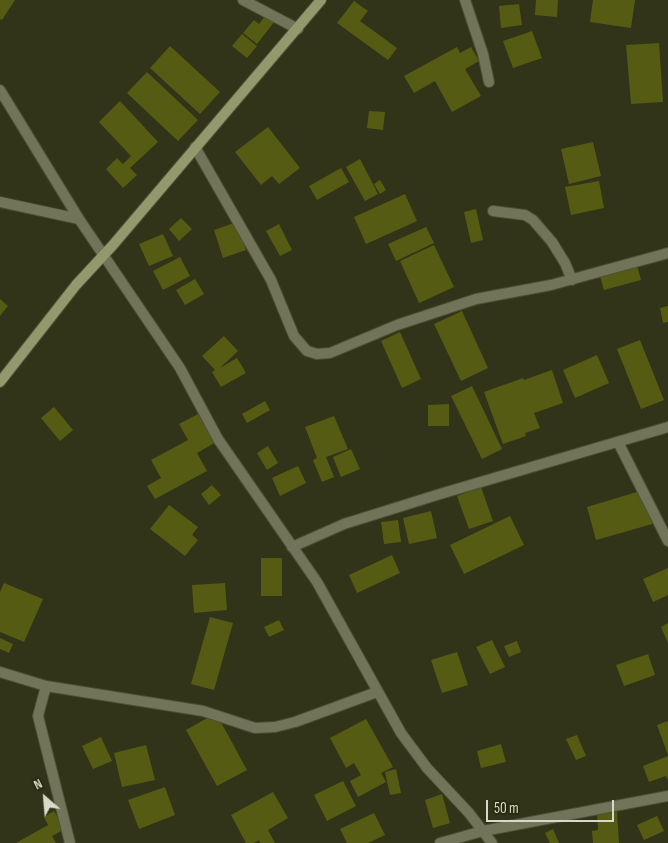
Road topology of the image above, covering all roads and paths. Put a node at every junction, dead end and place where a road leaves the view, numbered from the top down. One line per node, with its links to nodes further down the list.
1 (243, 0): 4 (street)
2 (321, 0): 4 (main road)
3 (466, 0): 5 (street)
4 (298, 29): 7 (main road)
5 (489, 82)
6 (0, 90): 10 (street)
7 (195, 147): 12 (main road); 13 (street)
8 (0, 202): 10 (street)
9 (493, 211): 13 (street)
10 (79, 218): 12 (street)
11 (668, 253): 13 (street)
12 (104, 254): 14 (main road); 18 (street)
13 (572, 280)
14 (0, 382)
15 (668, 427): 16 (street)
16 (618, 442): 17 (street); 18 (street)
17 (668, 541)
18 (292, 546): 21 (street)
19 (0, 672): 20 (street)
20 (46, 686): 21 (street); 24 (street)
21 (377, 692): 23 (street)
22 (668, 796): 23 (street)
23 (483, 831): 25 (street); 26 (street)
24 (70, 843)
25 (440, 843)
26 (492, 843)

